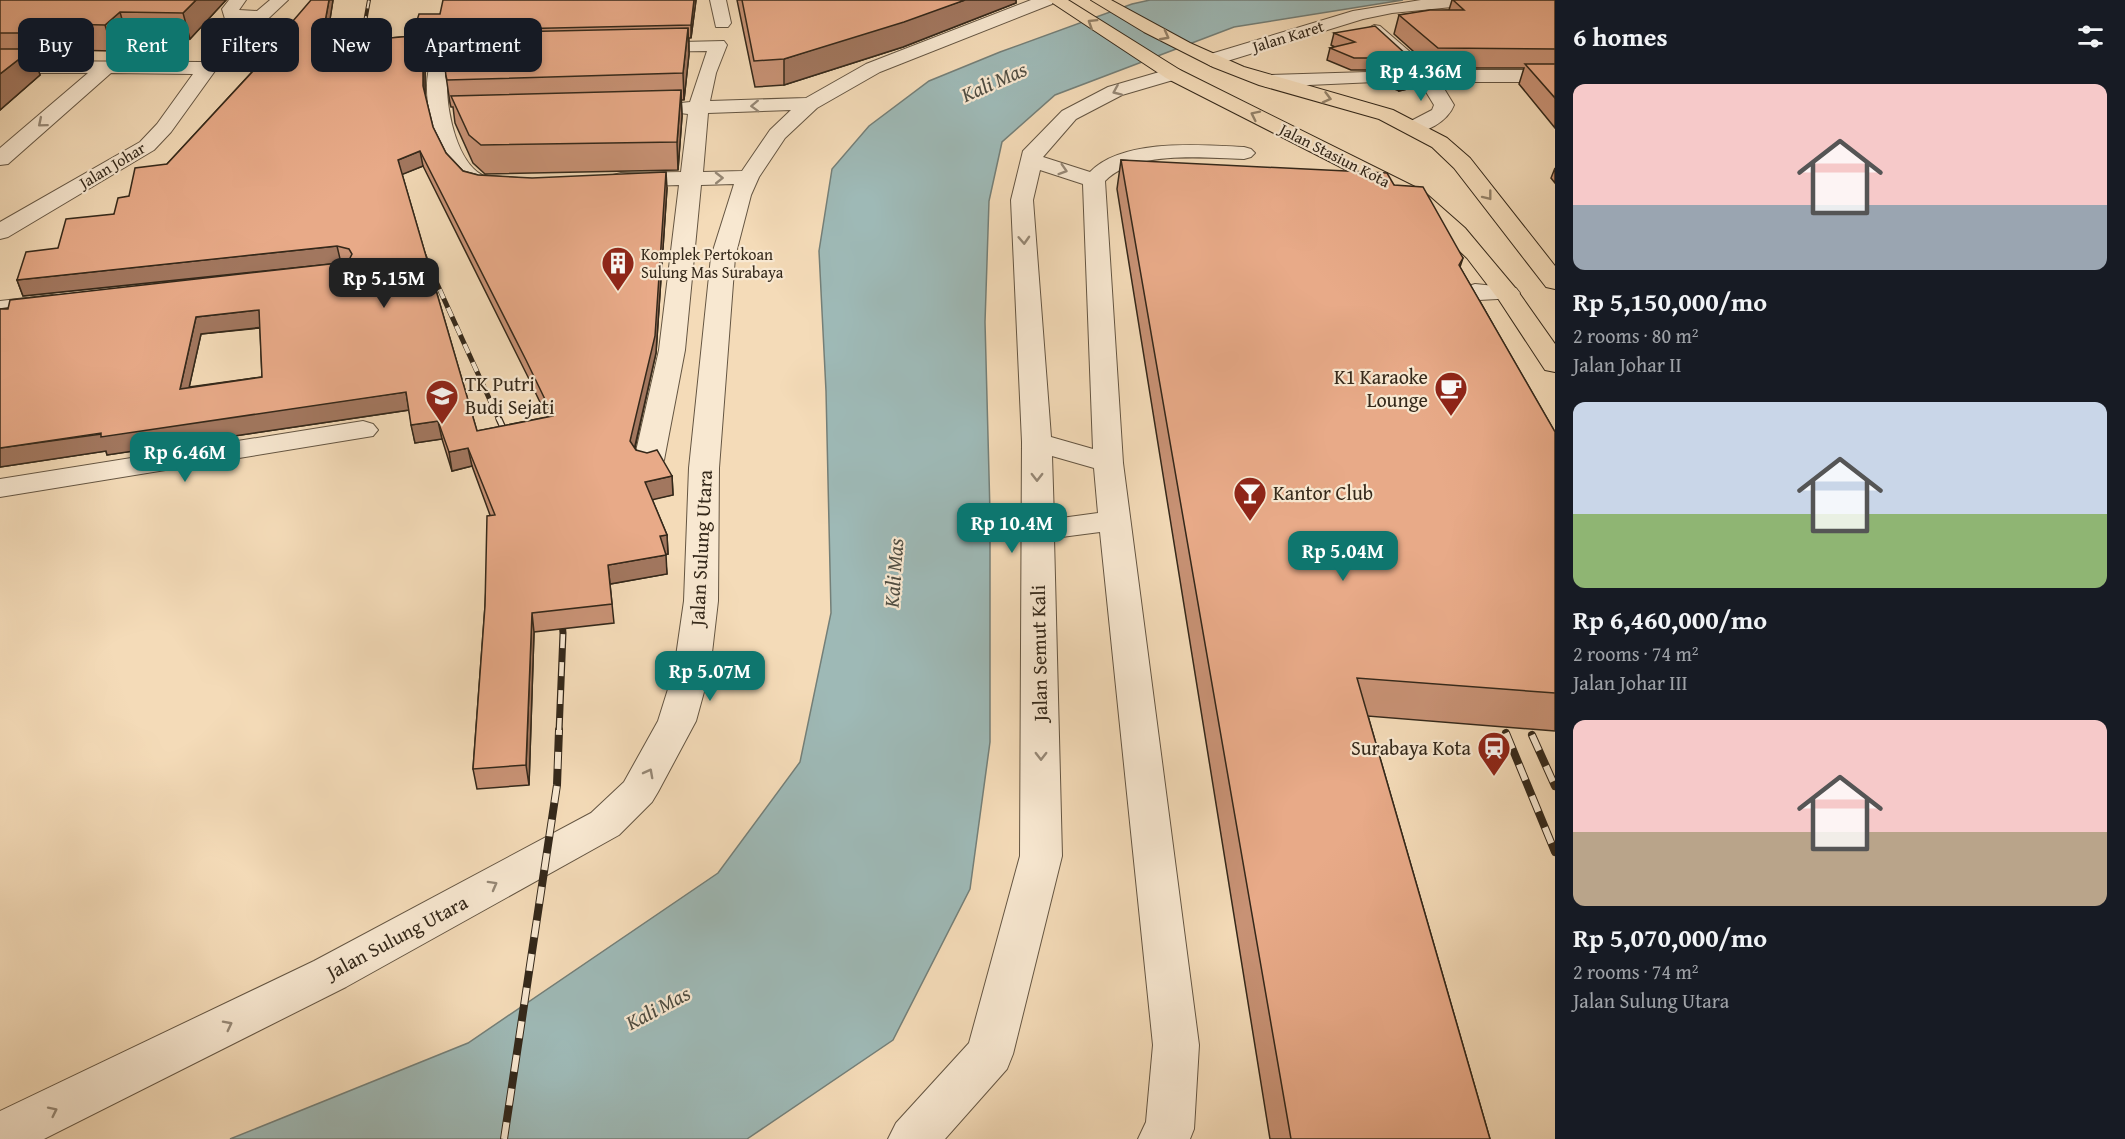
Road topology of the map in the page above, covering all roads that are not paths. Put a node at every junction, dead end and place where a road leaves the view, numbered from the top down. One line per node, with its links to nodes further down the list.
1 (238, 0): 8 (street)
2 (280, 0): 8 (street, Jalan Johar)
3 (718, 0): 9 (street)
4 (1099, 0): 11 (main road, Jalan Stasiun Kota, one-way to 11)
5 (1472, 0): 7 (street, Jalan Karet)
6 (1055, 2): 11 (main road, Jalan Stasiun Kota, one-way to 6); 26 (street, Jalan Sulung Utara)
7 (1359, 15): 11 (street, Jalan Karet); 17 (street)
8 (262, 17)
9 (722, 23)
10 (624, 47): 27 (street)
11 (1183, 62): 20 (main road, Jalan Stasiun Kota); 34 (street, Jalan Semut Kali, one-way to 34); 42 (main road, Jalan Stasiun Kota, one-way to 11)
12 (106, 66): 14 (street)
13 (106, 68): 22 (street)
14 (5, 70)
15 (203, 72): 25 (street, Jalan Johar)
16 (439, 72): 30 (street)
17 (1415, 76): 18 (street); 31 (street)
18 (1555, 76)
19 (1368, 78): 20 (street)
20 (1266, 81): 31 (main road, Jalan Stasiun Kota, one-way to 31)
21 (0, 85): 22 (street)
22 (85, 87): 23 (street); 33 (street, one-way to 33)
23 (108, 87)
24 (172, 88): 25 (street)
25 (193, 88): 43 (street, Jalan Johar)
26 (810, 104): 27 (street, one-way to 27); 37 (street, Jalan Sulung Utara)
27 (699, 107): 28 (street); 38 (street)
28 (664, 108)
29 (464, 114): 30 (street)
30 (440, 115): 40 (street)
31 (1414, 127): 44 (main road, Jalan Stasiun Kota, one-way to 44)
32 (1244, 153): 36 (street)
33 (0, 159)
34 (1032, 160): 36 (street, one-way to 36); 55 (street, Jalan Semut Kali, one-way to 55)
35 (1161, 175): 36 (street)
36 (1098, 176): 57 (street)
37 (748, 177): 38 (street, one-way to 37); 50 (street, Jalan Sulung Utara)
38 (691, 178): 39 (street); 49 (street)
39 (600, 181)
40 (521, 183)
41 (1339, 183): 42 (street)
42 (1415, 196): 45 (main road, Jalan Stasiun Kota)
43 (0, 232)
44 (1555, 282)
45 (1507, 293): 48 (street); 51 (main road, Jalan Stasiun Kota)
46 (71, 301): 47 (street)
47 (0, 309)
48 (1492, 347)
49 (672, 351): 50 (street); 52 (street)
50 (714, 352): 53 (street, Jalan Sulung Utara)
51 (1555, 364)
52 (666, 384): 53 (street); 56 (street)
53 (710, 391): 61 (street, Jalan Sulung Utara, one-way to 53)
54 (363, 430): 58 (street)
55 (1036, 442): 57 (street); 60 (street, Jalan Semut Kali, one-way to 60)
56 (650, 460)
57 (1108, 463): 59 (street)
58 (0, 488)
59 (1114, 520): 60 (street); 63 (street)
60 (1037, 529): 62 (street, Jalan Semut Kali, one-way to 62)
61 (0, 1136)
62 (914, 1139)
63 (1163, 1139)

